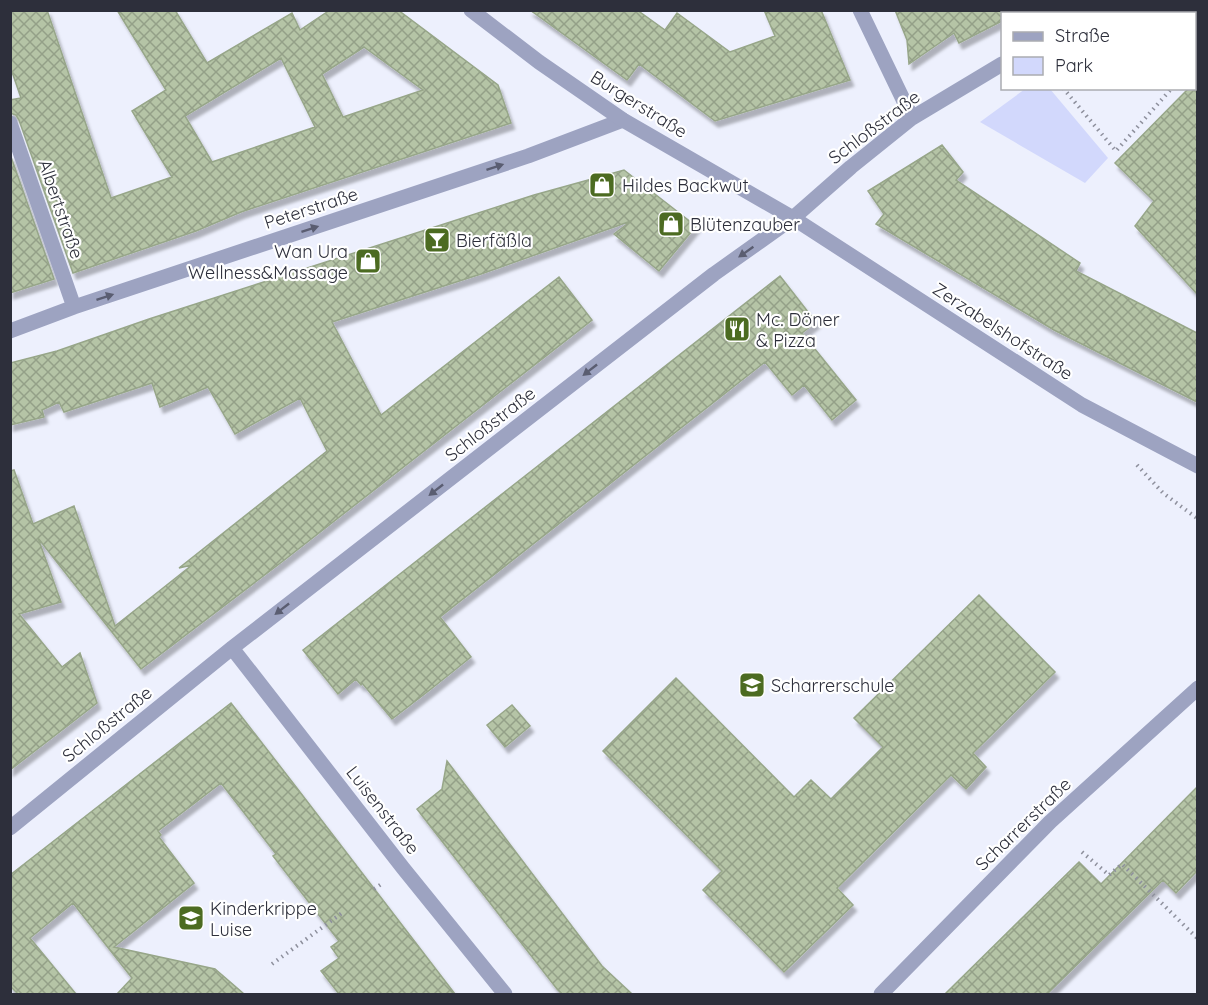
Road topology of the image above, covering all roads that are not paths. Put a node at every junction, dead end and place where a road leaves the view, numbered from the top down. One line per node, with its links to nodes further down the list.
1 (471, 10): 5 (street, Burgerstraße)
2 (860, 10): 4 (street)
3 (1001, 65): 4 (street, Schloßstraße)
4 (912, 118): 7 (street, Schloßstraße)
5 (623, 120): 7 (street, Burgerstraße); 8 (street, Peterstraße, one-way to 5)
6 (10, 123): 8 (street, Albertstraße)
7 (794, 218): 10 (street, Zerzabelshofstraße); 11 (street, Schloßstraße, one-way to 11)
8 (74, 307): 9 (street, Peterstraße)
9 (10, 331)
10 (1197, 466)
11 (232, 648): 13 (street, Schloßstraße); 14 (street, Luisenstraße)
12 (1197, 688): 15 (street, Scharrerstraße)
13 (10, 828)
14 (505, 994)
15 (881, 994)

